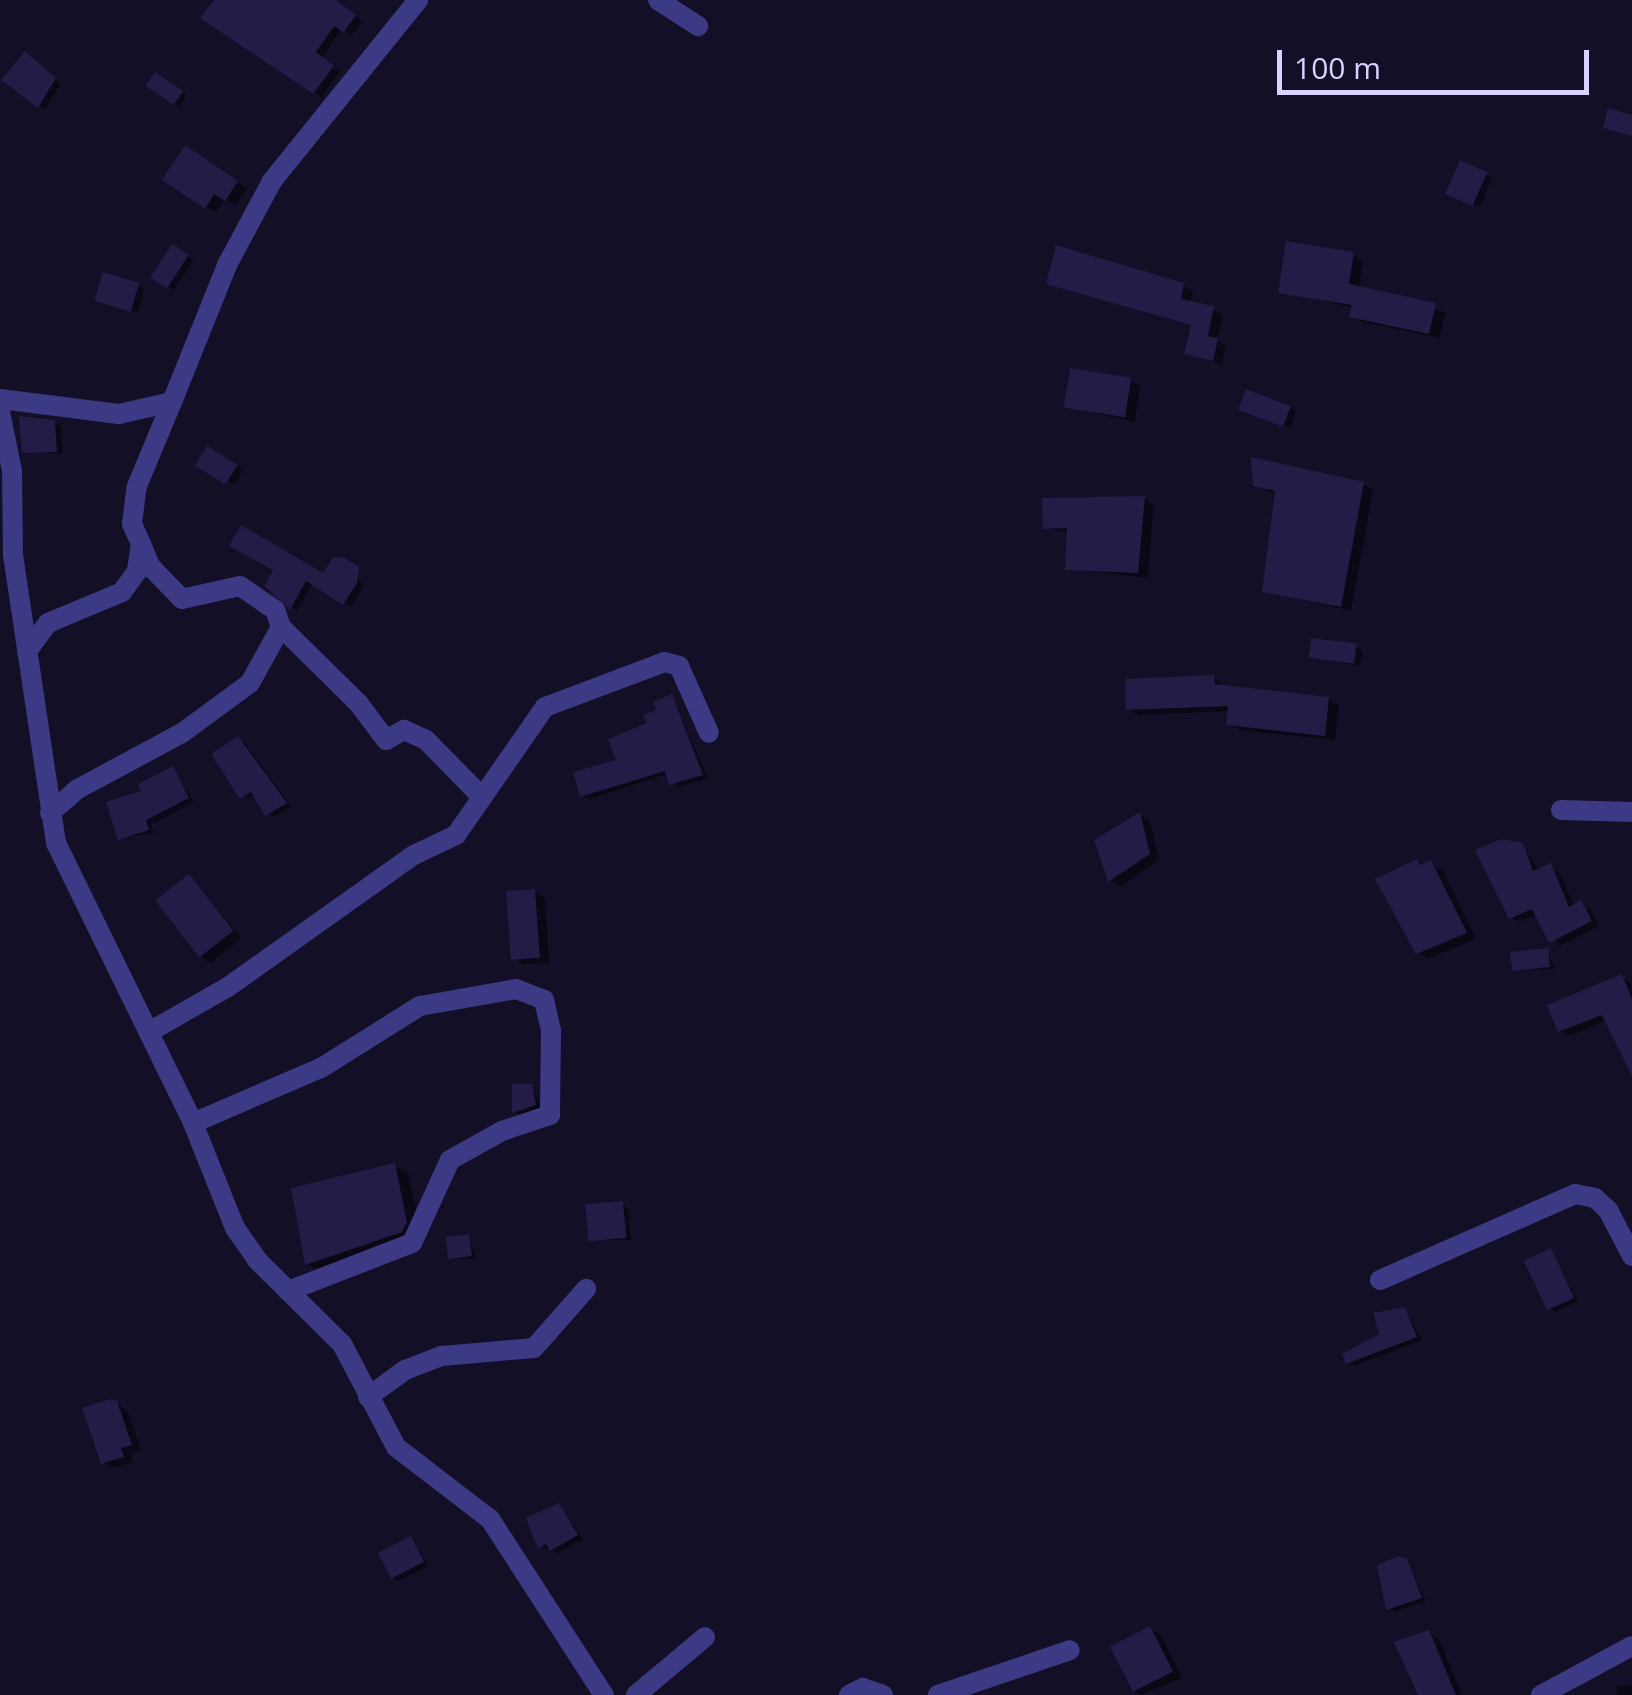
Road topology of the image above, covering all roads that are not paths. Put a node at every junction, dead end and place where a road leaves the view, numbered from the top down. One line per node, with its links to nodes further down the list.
1 (418, 0): 5 (street)
2 (658, 0): 3 (street)
3 (698, 26)
4 (0, 399): 5 (street)
5 (172, 402): 7 (street)
6 (0, 412): 9 (street)
7 (141, 544): 8 (street); 9 (street)
8 (281, 627): 11 (street); 14 (street)
9 (27, 651): 14 (street)
10 (709, 733): 11 (street)
11 (481, 796): 15 (street)
12 (1561, 810): 13 (street)
13 (1632, 812)
14 (50, 813): 15 (street)
15 (149, 1032): 16 (street)
16 (193, 1122): 20 (street); 20 (street)
17 (1632, 1256): 18 (street)
18 (1380, 1280)
19 (586, 1289): 21 (street)
20 (288, 1291): 21 (street)
21 (368, 1397): 25 (street)
22 (705, 1637): 26 (street)
23 (1632, 1646): 30 (street)
24 (1070, 1650): 29 (street)
25 (604, 1695)
26 (636, 1695)
27 (850, 1695): 28 (street)
28 (883, 1695)
29 (938, 1695)
30 (1540, 1695)

